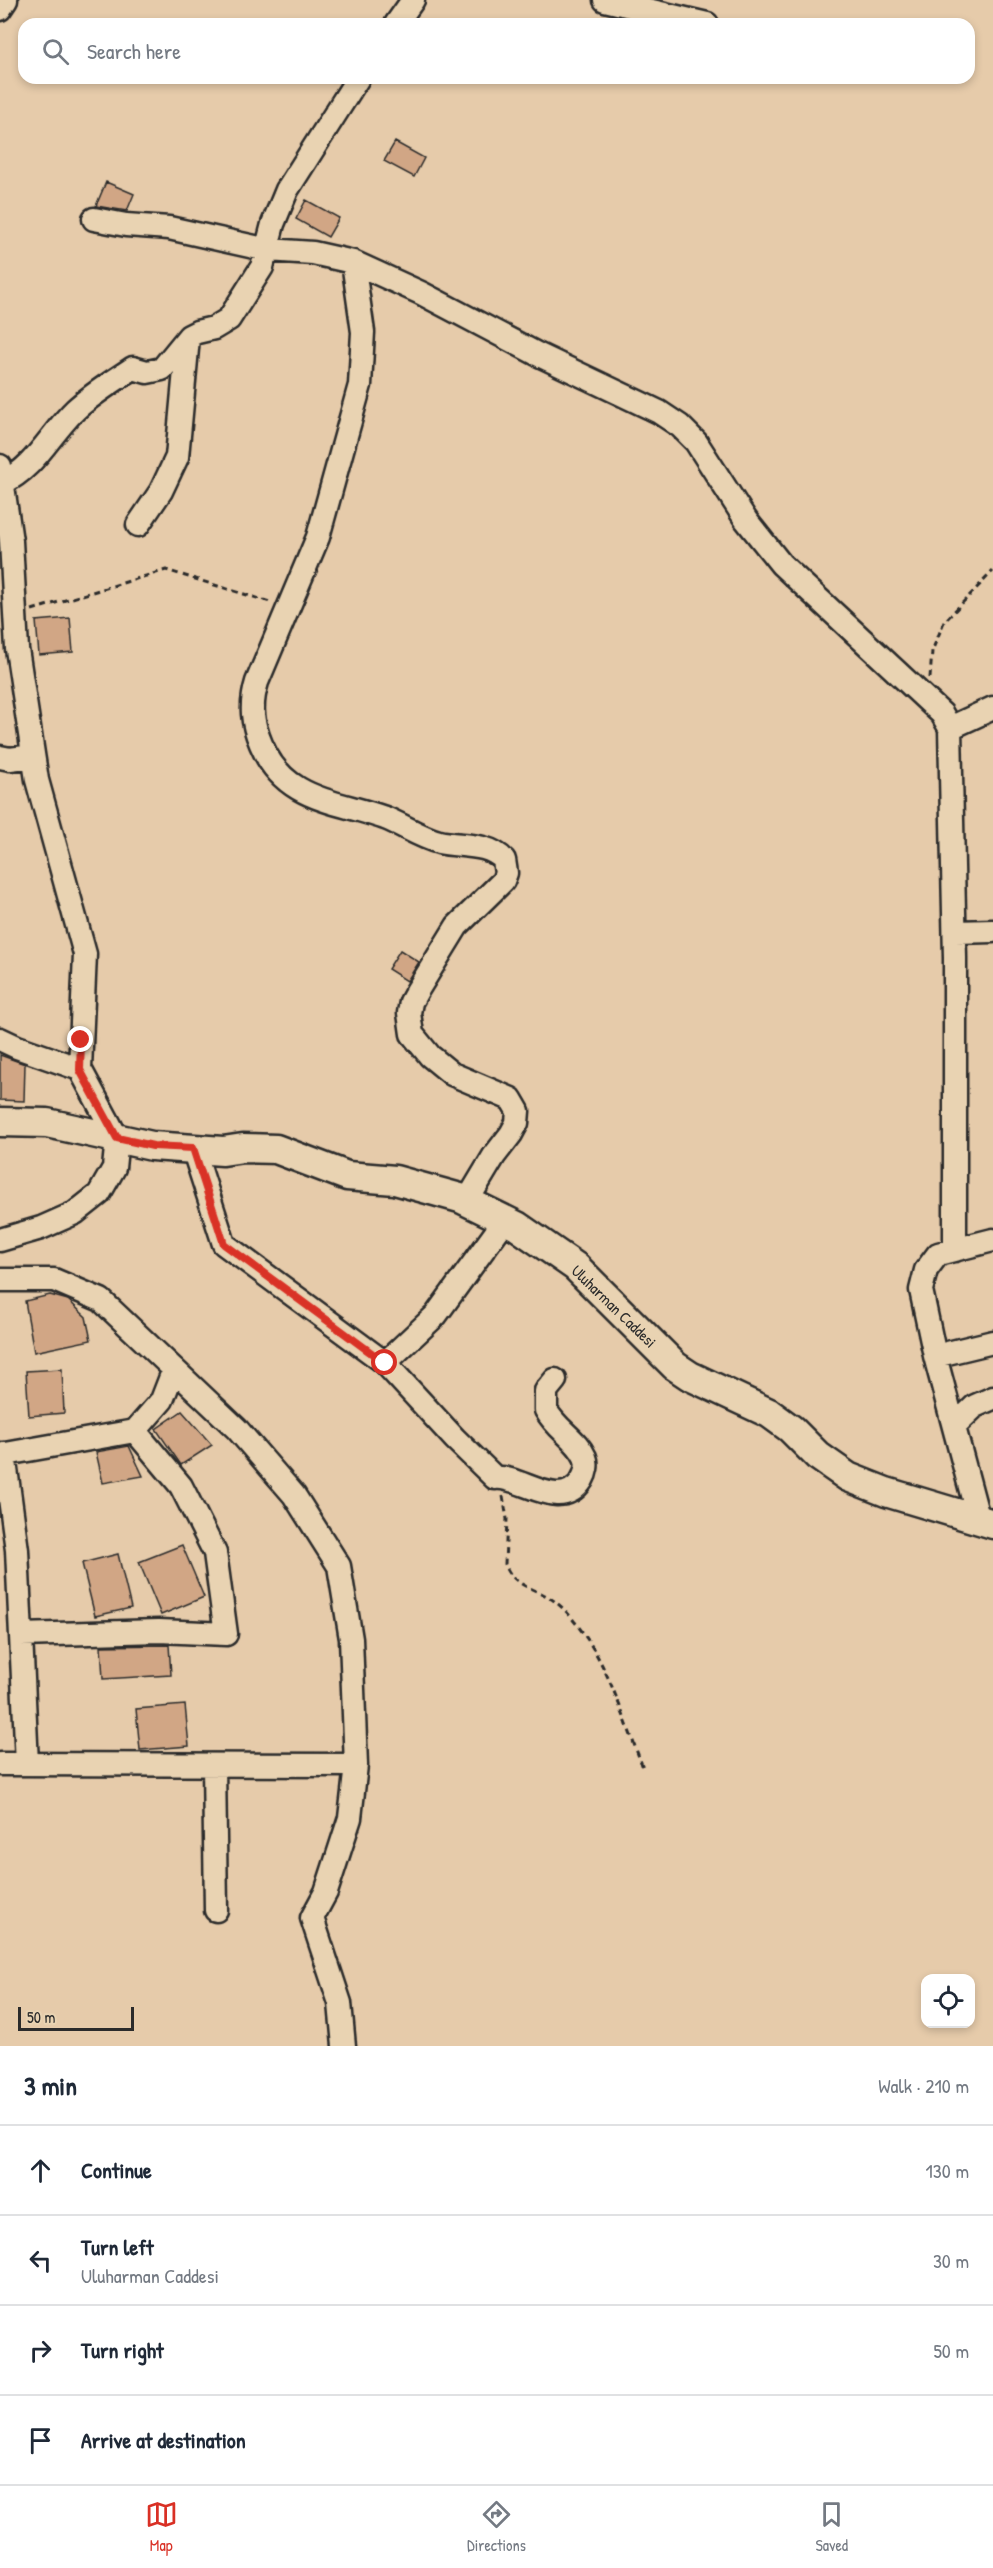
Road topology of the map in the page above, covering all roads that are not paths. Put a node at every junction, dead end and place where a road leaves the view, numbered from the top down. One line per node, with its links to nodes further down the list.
1 (6, 0): 4 (street)
2 (413, 0): 5 (street)
3 (604, 0): 6 (street)
4 (0, 9)
5 (400, 18)
6 (681, 18)
7 (354, 84): 9 (street)
8 (94, 219): 9 (street)
9 (268, 250): 10 (street); 11 (street)
10 (353, 262): 16 (street); 26 (street)
11 (189, 336): 12 (street); 13 (street)
12 (1, 474): 14 (street)
13 (138, 525)
14 (8, 622): 17 (street)
15 (993, 708): 16 (street)
16 (950, 728): 20 (street)
17 (33, 756): 18 (street); 22 (street)
18 (0, 757)
19 (993, 931): 20 (street)
20 (955, 932): 30 (street)
21 (0, 1039): 22 (street)
22 (80, 1070): 24 (street)
23 (0, 1122): 24 (main road, Uluharman Caddesi)
24 (117, 1138): 25 (main road, Uluharman Caddesi); 28 (street)
25 (193, 1148): 26 (main road, Uluharman Caddesi); 34 (street)
26 (467, 1201): 27 (main road, Uluharman Caddesi)
27 (505, 1220): 34 (street); 41 (main road, Uluharman Caddesi)
28 (0, 1240)
29 (993, 1240): 30 (street)
30 (955, 1250): 33 (street)
31 (0, 1280): 35 (street)
32 (993, 1342): 33 (street)
33 (934, 1356): 38 (street)
34 (385, 1363): 36 (street)
35 (174, 1369): 39 (street); 46 (street)
36 (555, 1380)
37 (993, 1398): 38 (street)
38 (954, 1426): 41 (street)
39 (135, 1431): 40 (street); 42 (street)
40 (2, 1455): 42 (street)
41 (986, 1523)
42 (21, 1635): 44 (street)
43 (0, 1764): 44 (street)
44 (27, 1764): 45 (street)
45 (214, 1765): 46 (street); 47 (street)
46 (356, 1765): 48 (street)
47 (216, 1910)
48 (344, 2046)

